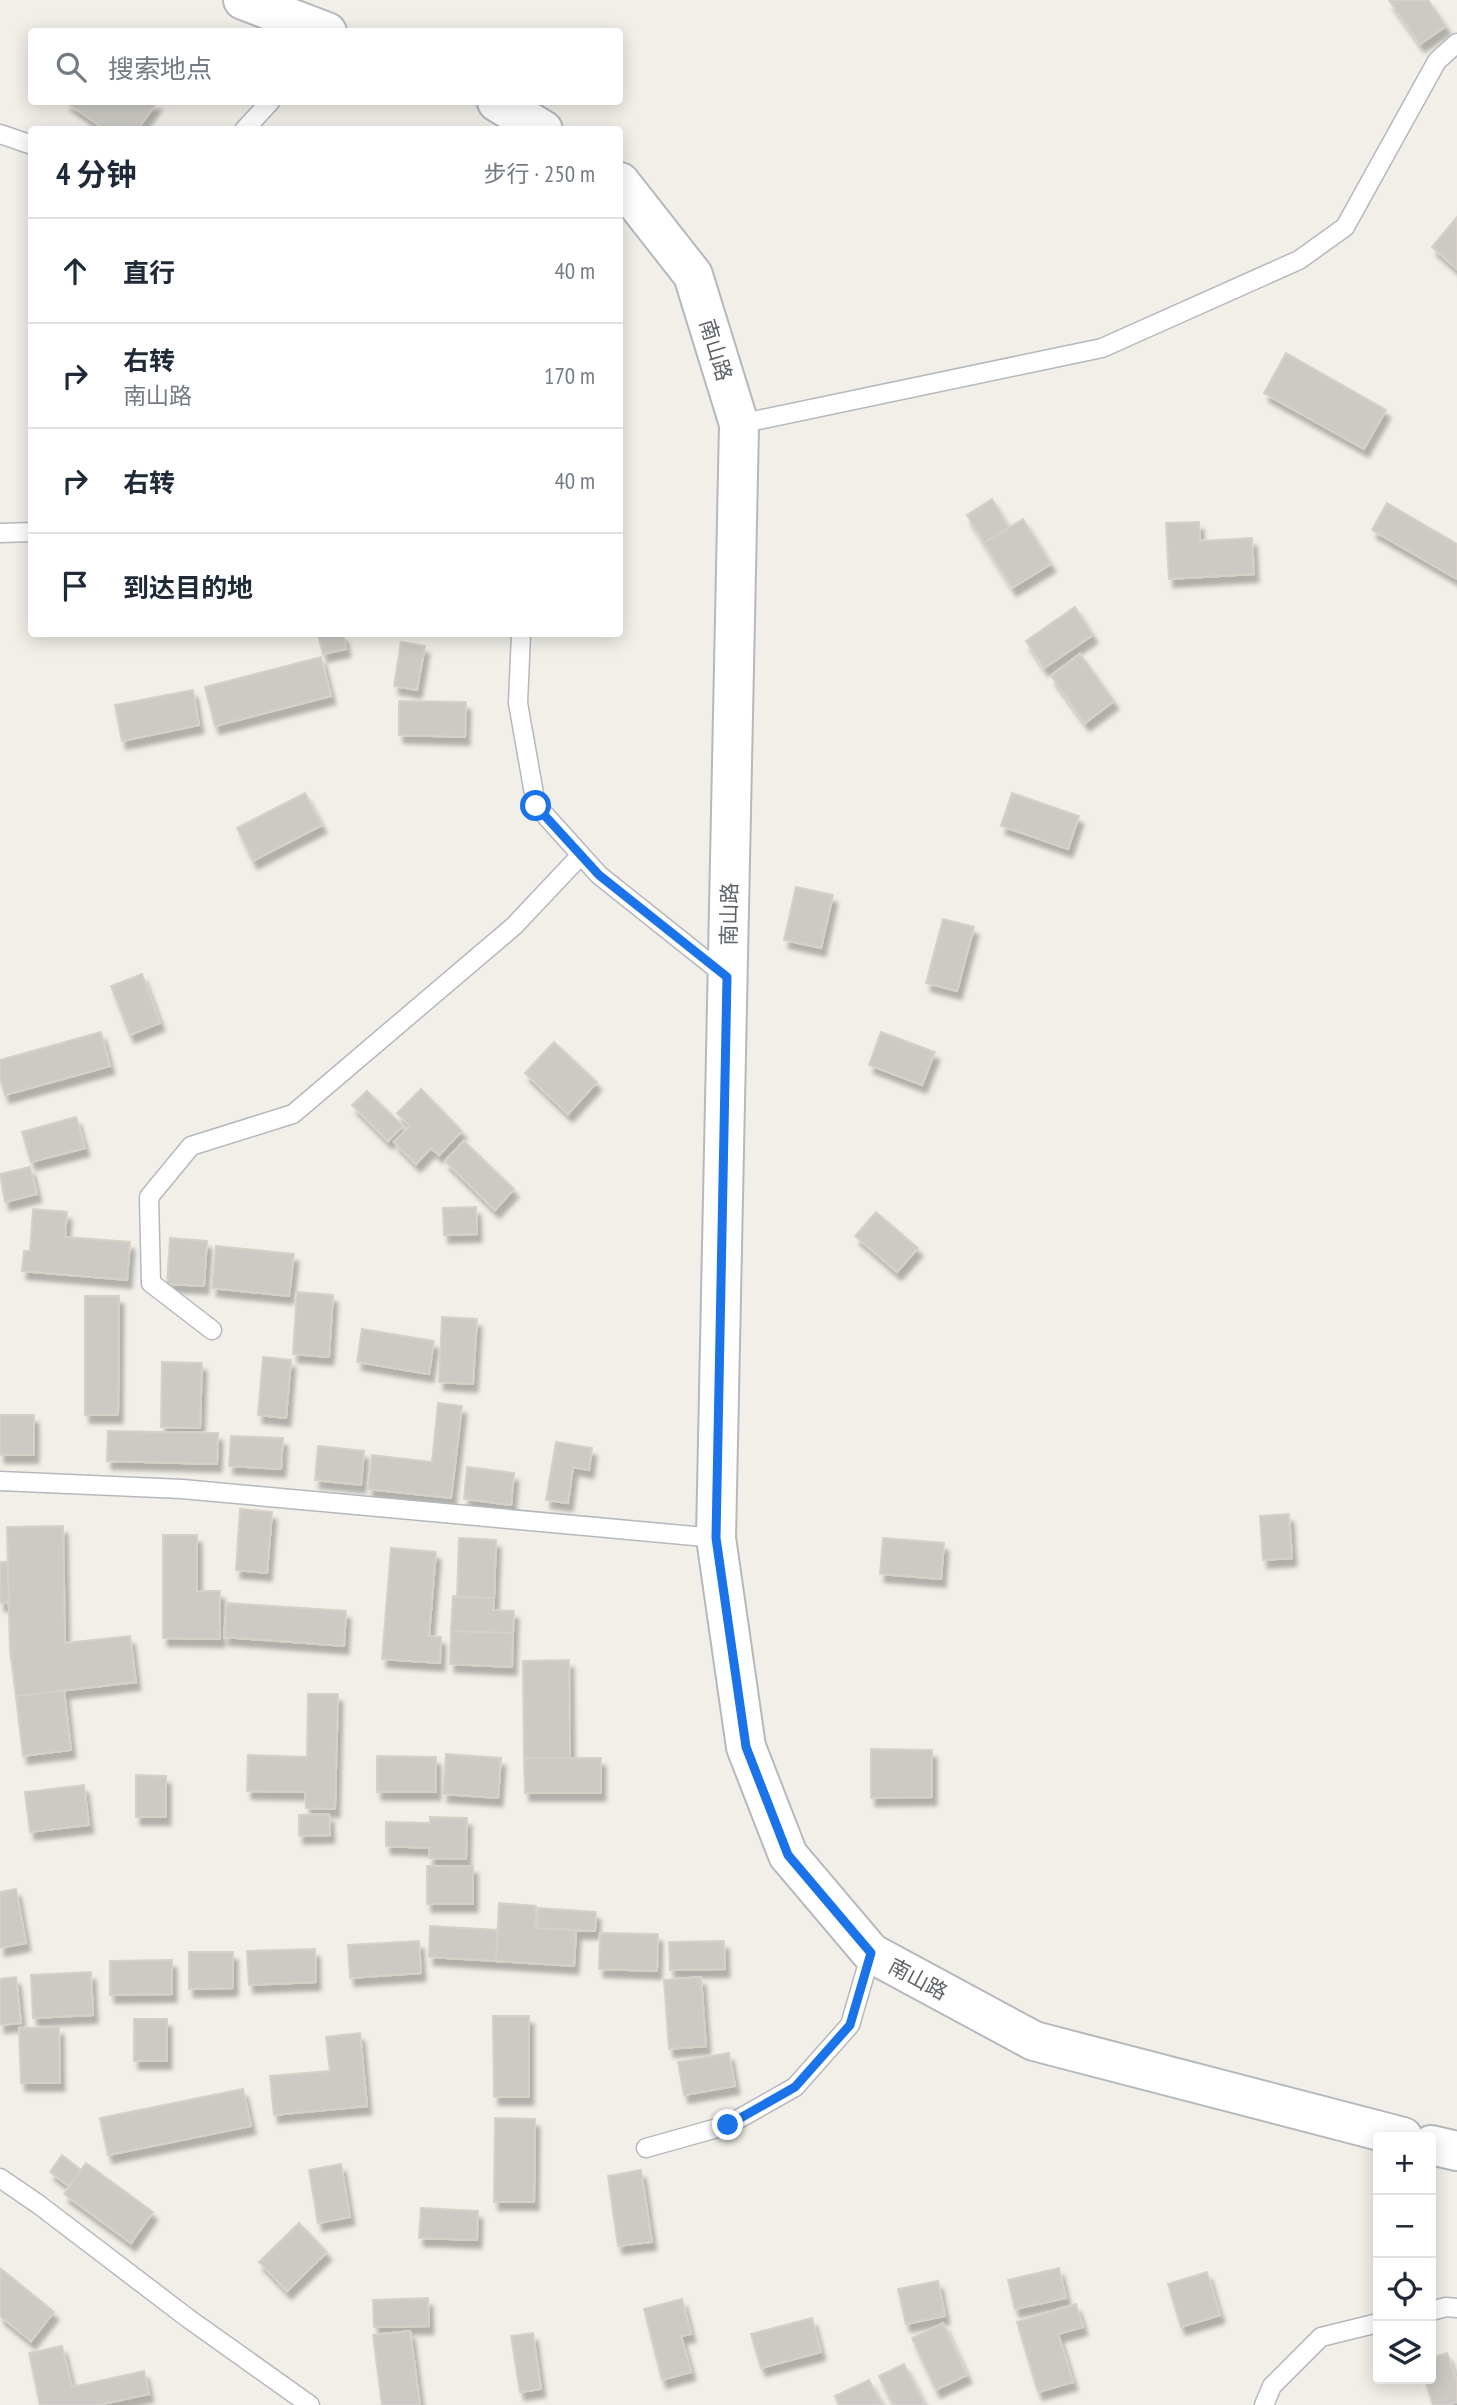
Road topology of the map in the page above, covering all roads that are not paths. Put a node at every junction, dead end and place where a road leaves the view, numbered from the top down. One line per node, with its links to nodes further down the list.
1 (243, 0): 2 (street)
2 (316, 28)
3 (1457, 43): 11 (lane)
4 (267, 105): 6 (lane)
5 (502, 105): 7 (street)
6 (248, 126)
7 (536, 126)
8 (0, 134): 9 (lane)
9 (28, 144)
10 (623, 185): 11 (street, 南山路)
11 (739, 424): 16 (street, 南山路)
12 (28, 532): 13 (lane)
13 (0, 533)
14 (521, 637): 15 (lane)
15 (581, 855): 16 (lane); 17 (lane)
16 (727, 977): 19 (street, 南山路)
17 (212, 1330)
18 (0, 1481): 19 (lane)
19 (716, 1538): 20 (street, 南山路)
20 (871, 1953): 21 (street, 南山路); 23 (lane)
21 (1383, 2132)
22 (1436, 2146): 24 (street)
23 (646, 2148)
24 (1457, 2151)
25 (0, 2178): 29 (lane)
26 (1457, 2308): 27 (lane)
27 (1436, 2310)
28 (1373, 2324): 30 (lane)
29 (310, 2405)
30 (1264, 2405)

